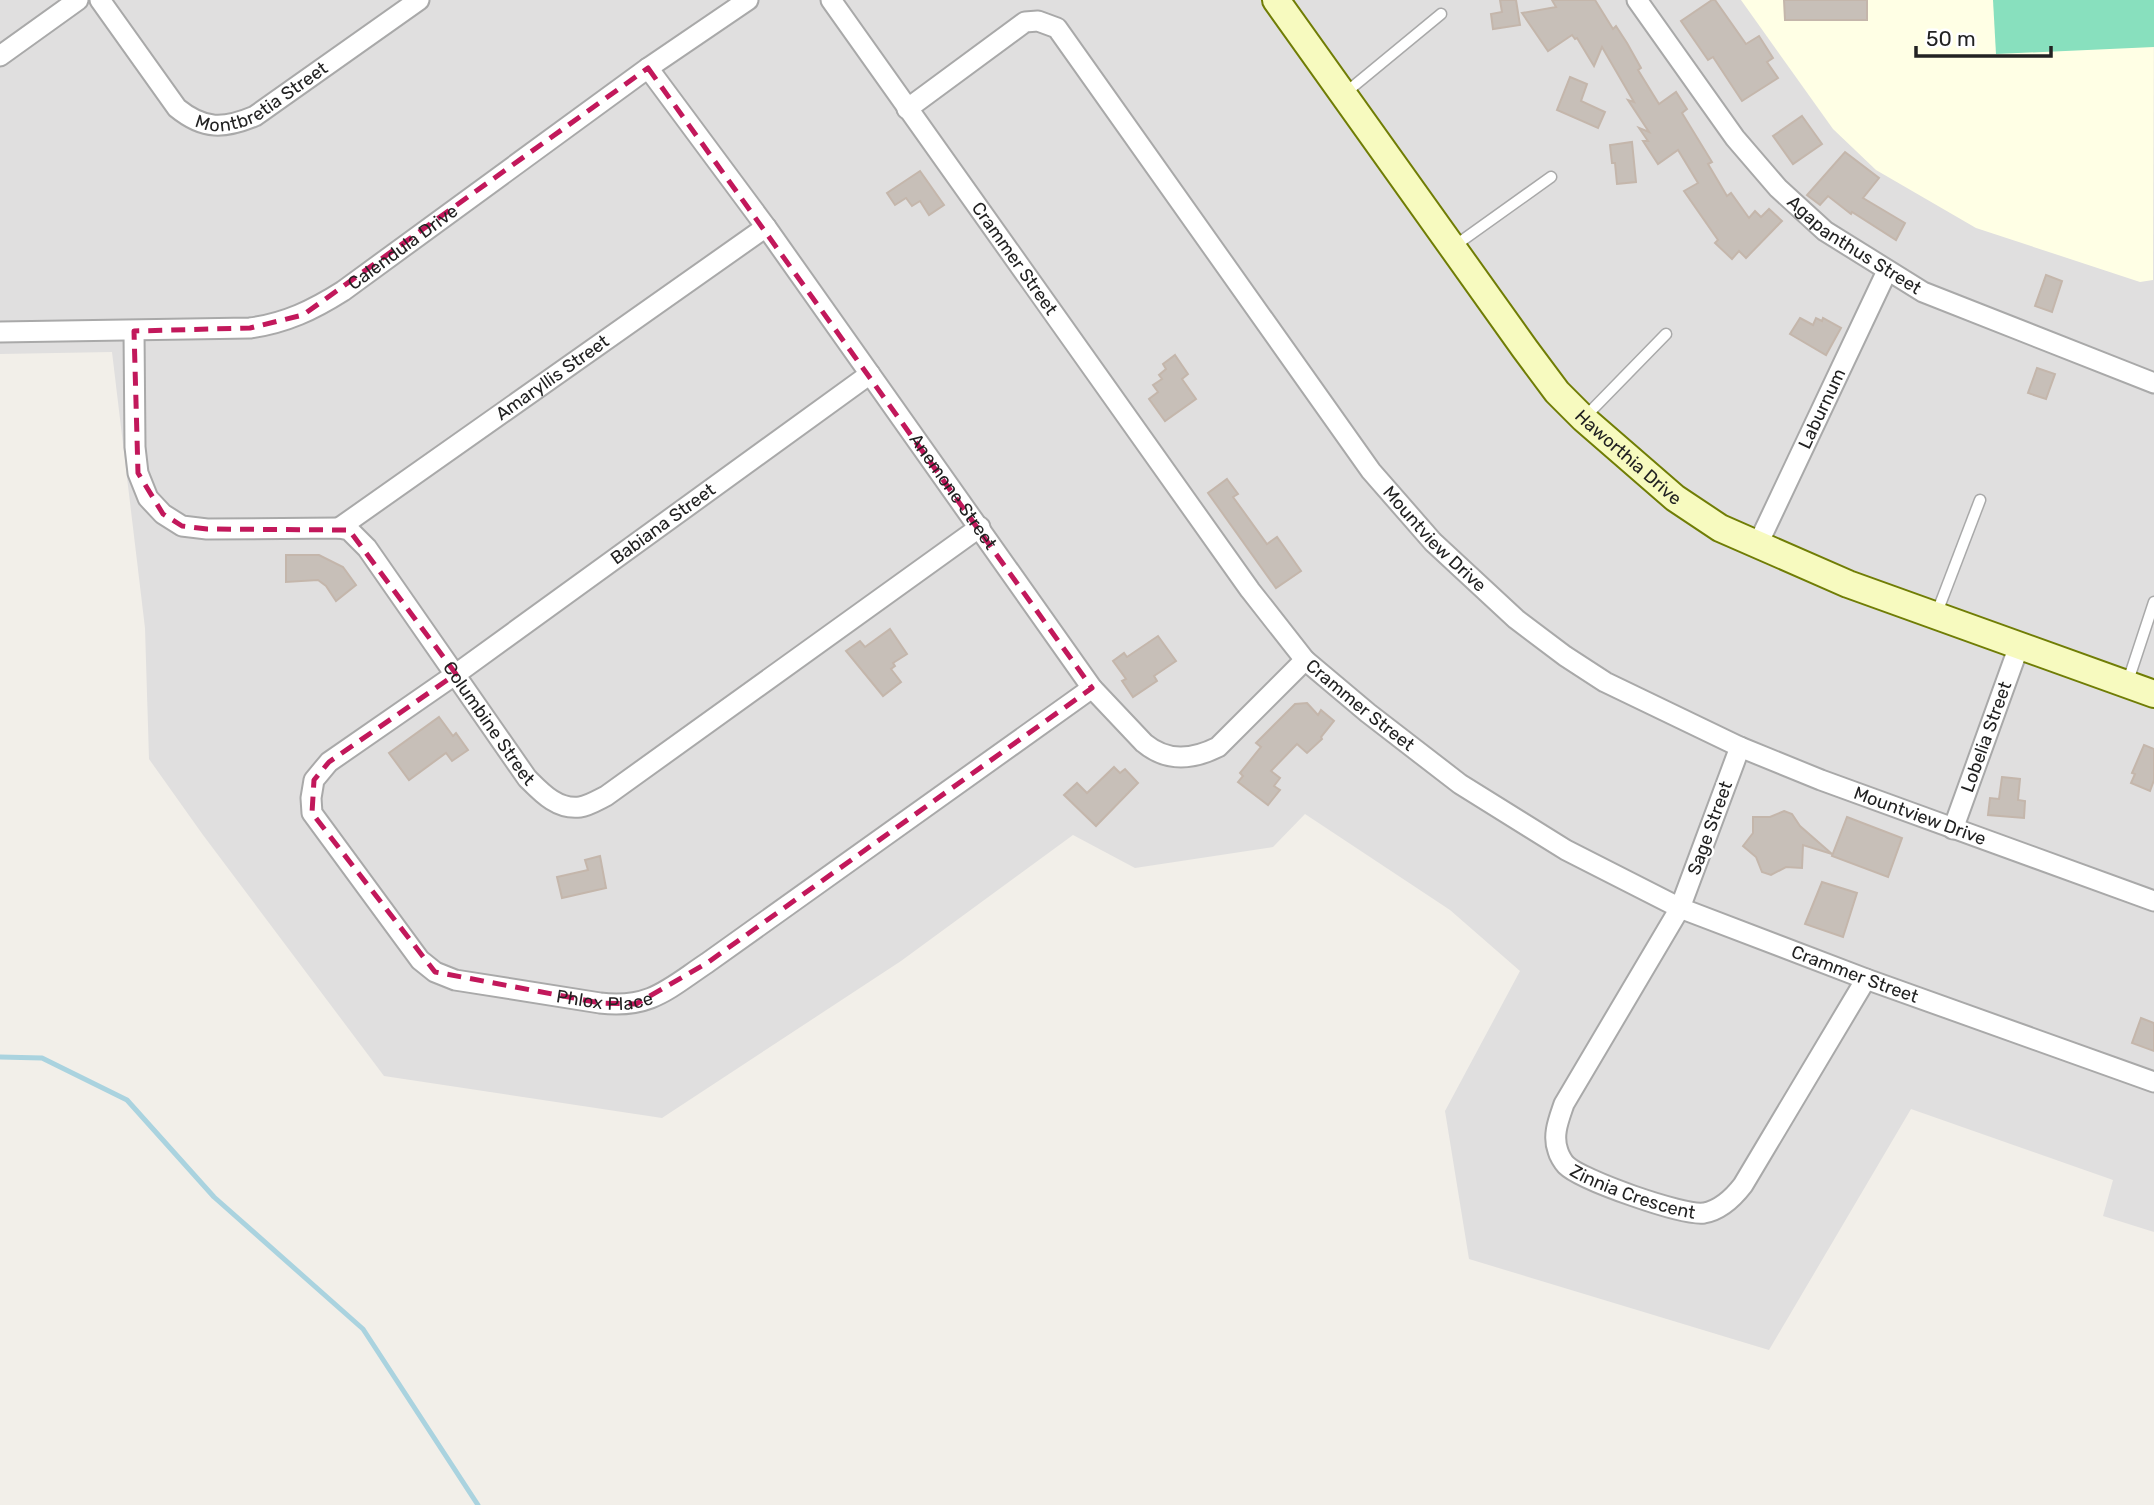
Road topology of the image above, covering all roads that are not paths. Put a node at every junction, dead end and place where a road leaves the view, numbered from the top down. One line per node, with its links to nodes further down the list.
1 (78, 0): 9 (street)
2 (100, 0): 3 (street, Montbretia Street)
3 (419, 0)
4 (748, 0): 10 (street, Calendula Drive)
5 (831, 0): 12 (street, Crammer Street)
6 (1276, 0): 11 (street, Haworthia Drive)
7 (1637, 0): 16 (street, Agapanthus Street)
8 (1441, 15): 11 (lane)
9 (0, 56)
10 (648, 68): 14 (street, Anemone Street); 17 (street, Calendula Drive)
11 (1344, 94): 15 (street, Haworthia Drive)
12 (907, 109): 30 (street, Crammer Street); 35 (street, Mountview Drive)
13 (1550, 177): 15 (lane)
14 (766, 227): 20 (street, Anemone Street); 25 (street, Amaryllis Street)
15 (1452, 247): 22 (street, Haworthia Drive)
16 (1887, 271): 21 (street, Agapanthus Street); 26 (street, Laburnum)
17 (134, 331): 18 (street, Calendula Drive); 25 (street)
18 (0, 332)
19 (1666, 334): 22 (lane)
20 (870, 374): 24 (street, Anemone Street); 31 (street, Babiana Street)
21 (2154, 383)
22 (1584, 419): 26 (street, Haworthia Drive)
23 (1980, 500): 28 (lane)
24 (980, 527): 31 (street, Columbine Street); 33 (street, Anemone Street)
25 (339, 528): 31 (street, Columbine Street)
26 (1757, 546): 28 (street, Haworthia Drive)
27 (2154, 603): 32 (lane)
28 (1936, 615): 29 (street, Haworthia Drive)
29 (2019, 646): 32 (street, Haworthia Drive); 36 (street, Lobelia Street)
30 (1305, 660): 33 (street, Anemone Street); 38 (street, Crammer Street)
31 (456, 674): 33 (street, Phlox Place)
32 (2127, 684): 34 (street, Haworthia Drive)
33 (1092, 688)
34 (2154, 694)
35 (1740, 747): 36 (street, Mountview Drive); 38 (street, Sage Street)
36 (1953, 829): 37 (street, Mountview Drive)
37 (2154, 901)
38 (1680, 908): 39 (street, Crammer Street); 39 (street, Zinnia Crescent)
39 (1866, 979): 40 (street, Crammer Street)
40 (2154, 1082)

